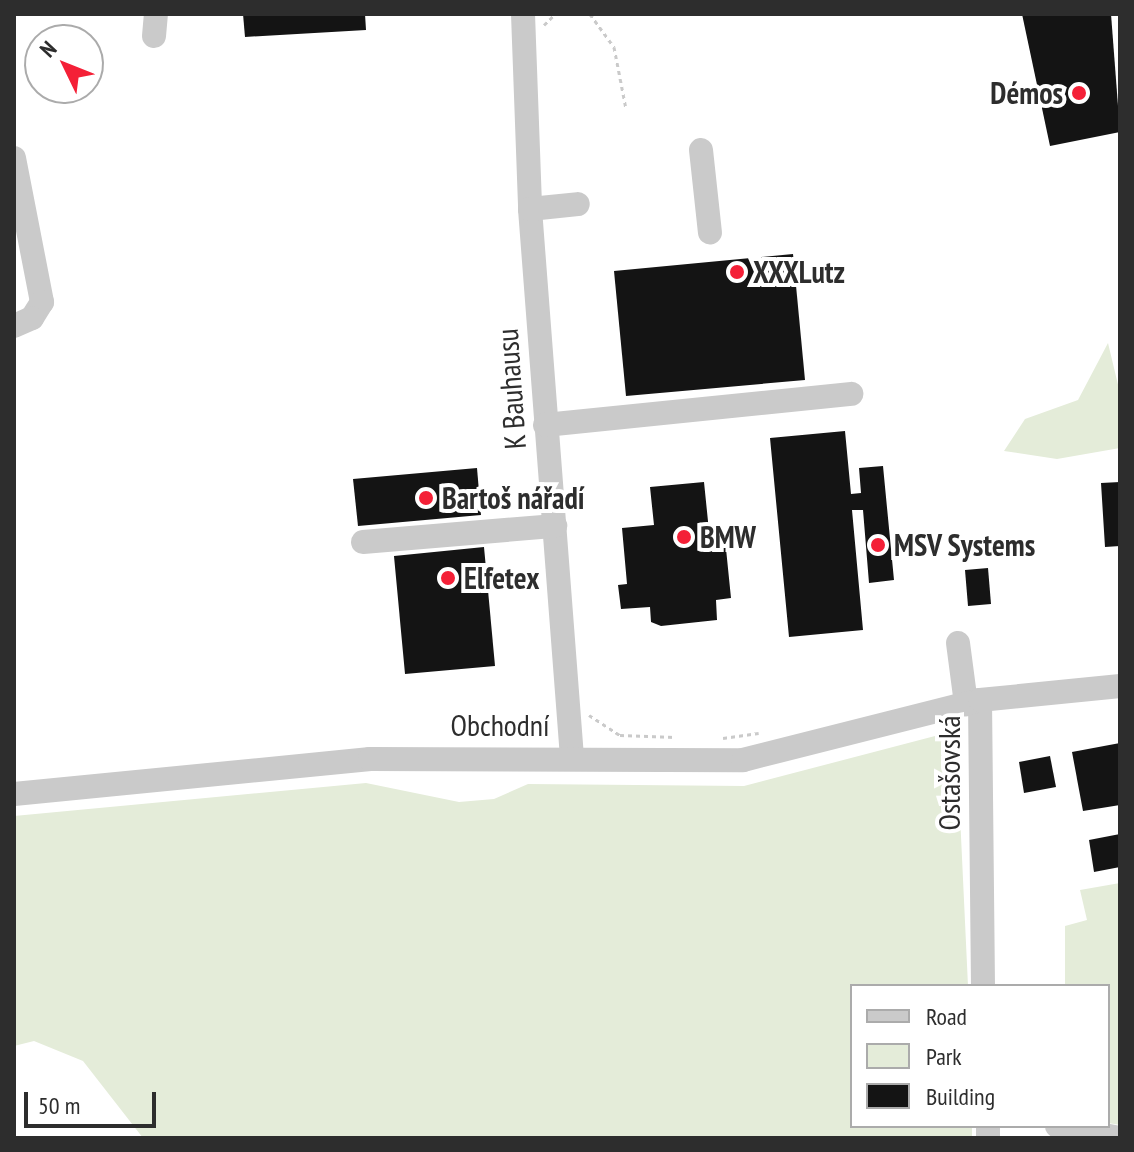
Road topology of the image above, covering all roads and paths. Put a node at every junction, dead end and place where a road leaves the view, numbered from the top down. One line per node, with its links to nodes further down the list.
1 (555, 14): 3 (path)
2 (590, 14): 4 (path)
3 (532, 22): 8 (street, K Bauhausu)
4 (626, 109)
5 (701, 150): 9 (street)
6 (14, 158): 10 (street)
7 (578, 204): 8 (street)
8 (530, 209): 12 (street, K Bauhausu)
9 (710, 233)
10 (14, 326)
11 (851, 394): 12 (street)
12 (545, 425): 13 (street, K Bauhausu)
13 (555, 526): 14 (street); 22 (street, K Bauhausu)
14 (363, 542)
15 (958, 643): 17 (street)
16 (1120, 686): 17 (street, Ostašovská)
17 (973, 702): 22 (street, Obchodní); 24 (street, Ostašovská)
18 (584, 709): 20 (path)
19 (767, 732): 21 (path)
20 (683, 738)
21 (715, 739)
22 (572, 757): 23 (street, Obchodní)
23 (14, 794)
24 (983, 984)
25 (1068, 1128): 26 (street)
26 (1120, 1138)

